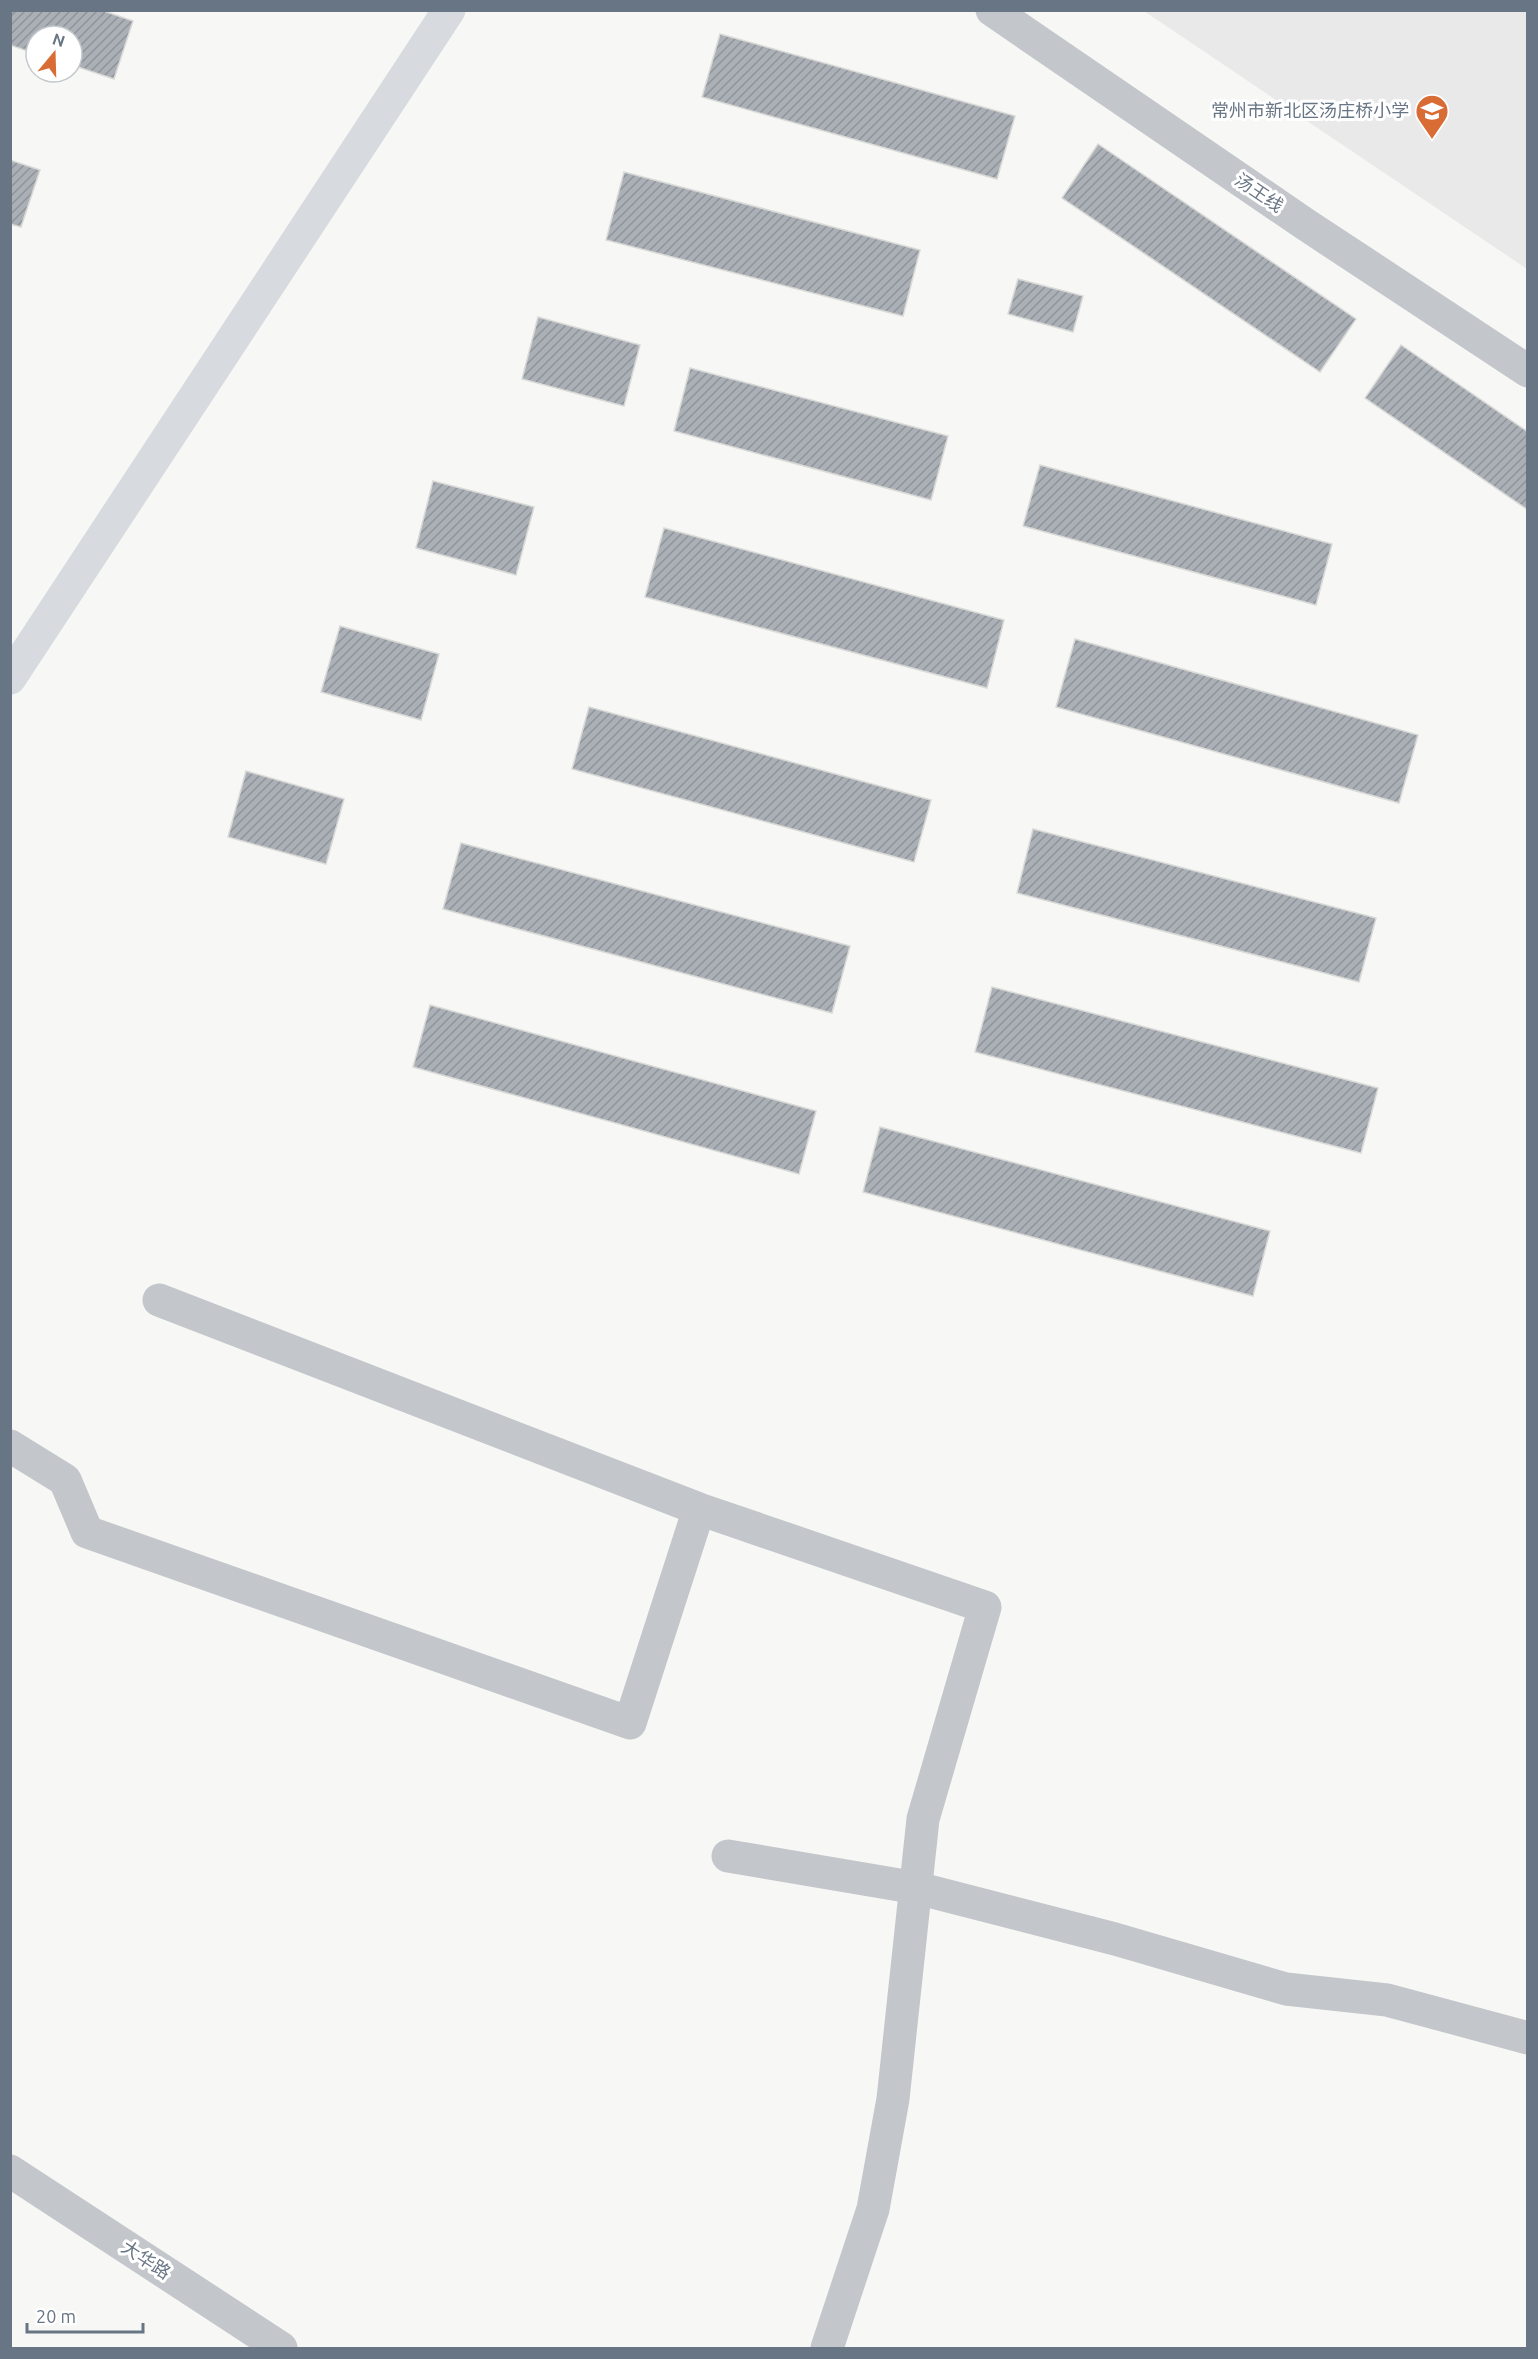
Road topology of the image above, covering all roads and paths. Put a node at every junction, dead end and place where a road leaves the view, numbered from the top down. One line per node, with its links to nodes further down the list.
1 (449, 10): 4 (main road)
2 (992, 10): 3 (street, 汤王线)
3 (1527, 371)
4 (10, 678)
5 (159, 1300): 7 (street)
6 (10, 1446): 7 (street)
7 (699, 1509): 9 (street)
8 (728, 1856): 9 (street)
9 (917, 1888): 10 (street); 13 (street)
10 (1527, 2038)
11 (10, 2171): 12 (street, 大华路)
12 (281, 2349)
13 (827, 2349)

